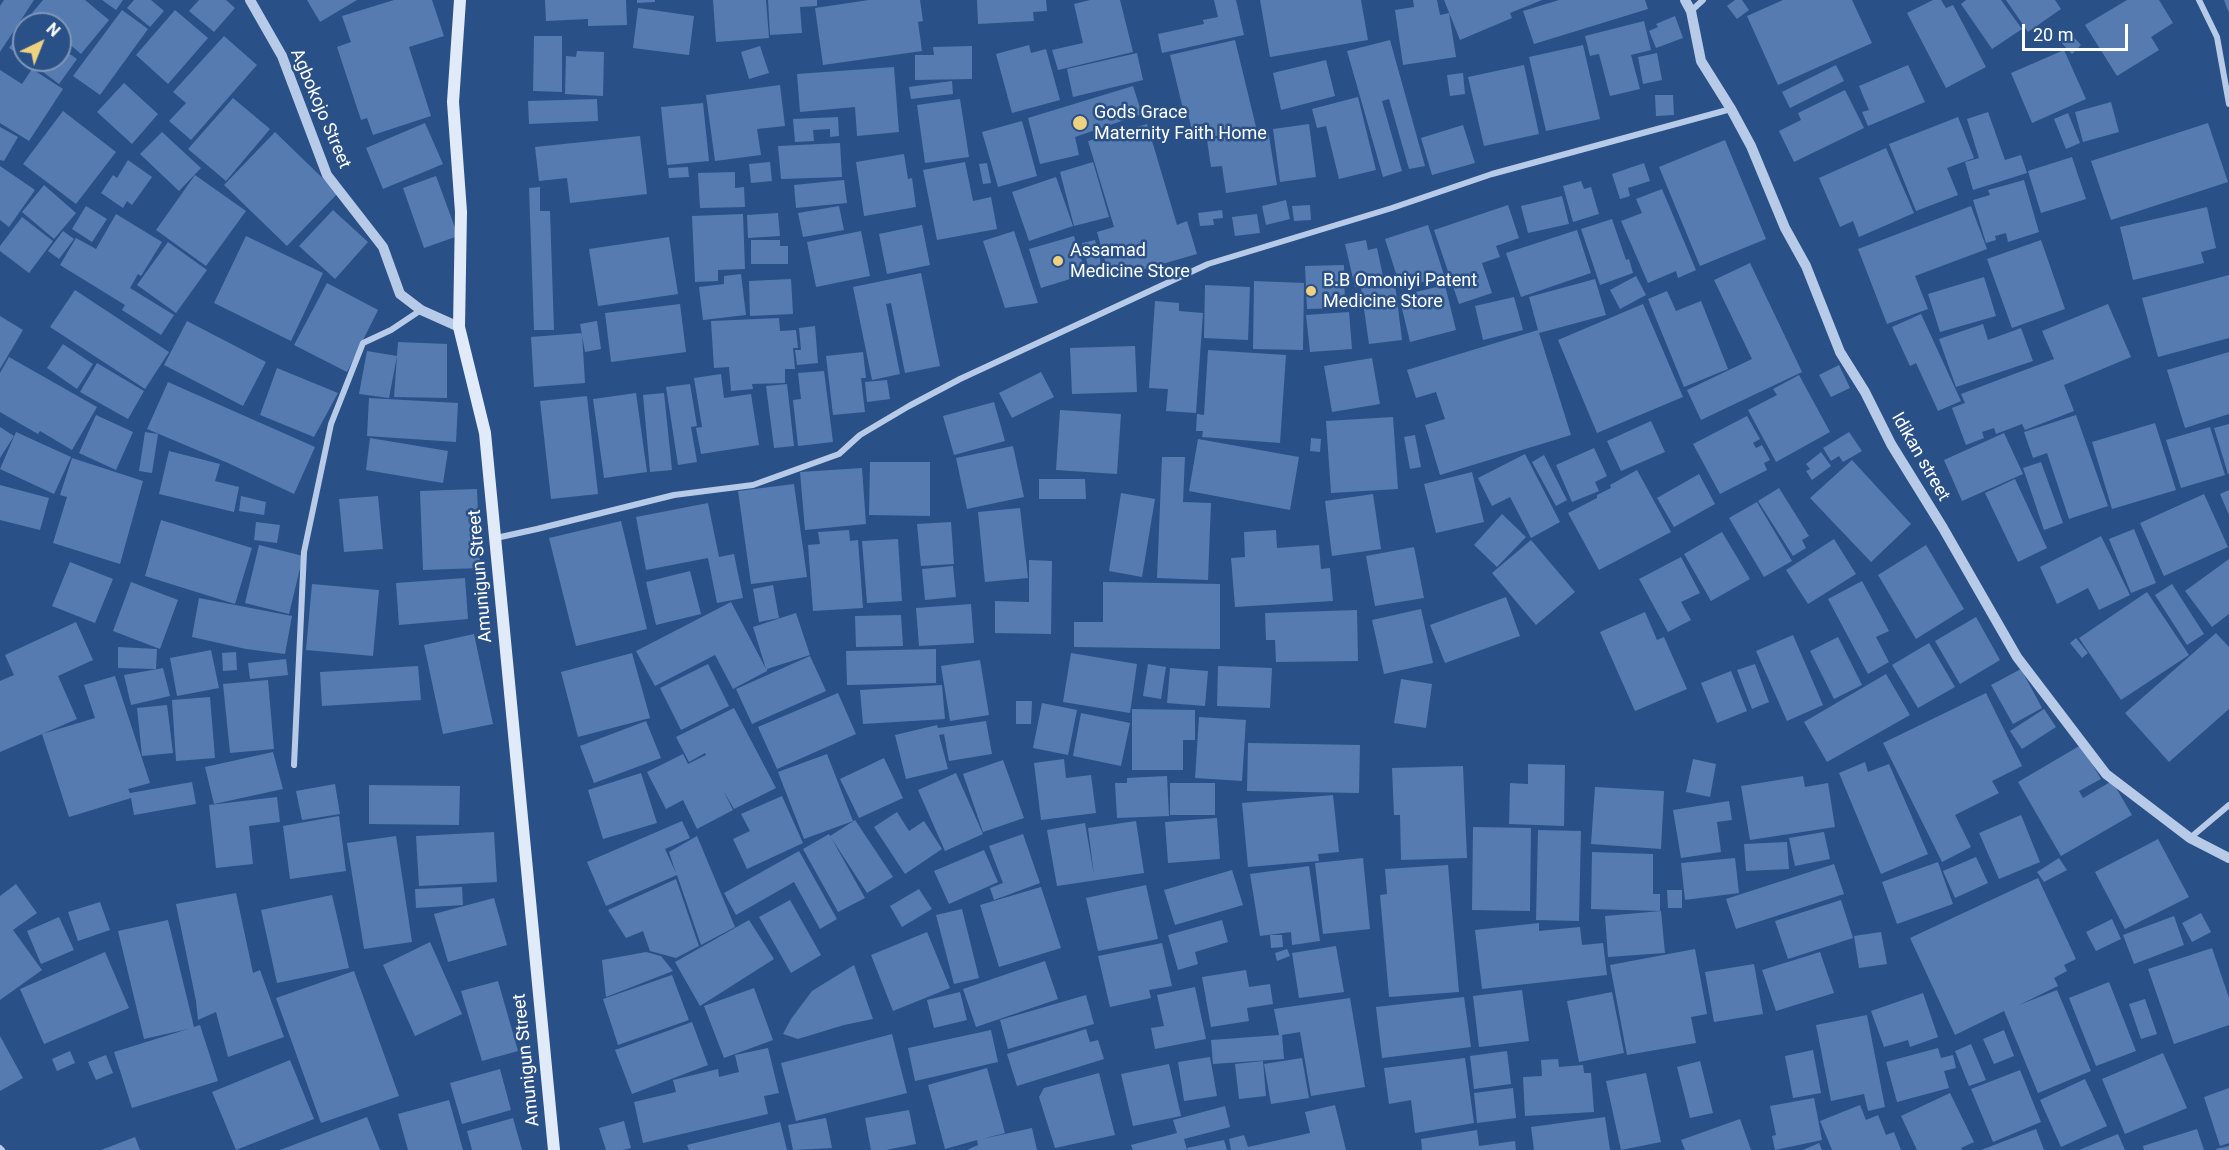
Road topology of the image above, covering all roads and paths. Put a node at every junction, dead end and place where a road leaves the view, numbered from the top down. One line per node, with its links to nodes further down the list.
1 (250, 0): 9 (street, Agbokojo Street)
2 (460, 0): 10 (main road, Amunigun Street)
3 (1685, 0): 6 (street, Idikan street)
4 (1703, 0): 6 (street)
5 (2199, 0): 7 (street)
6 (1691, 11): 8 (street, Idikan street)
7 (2229, 104)
8 (1731, 109): 11 (street); 14 (street, Idikan street)
9 (421, 310): 10 (street, Agbokojo Street); 12 (street)
10 (459, 327): 11 (main road, Amunigun Street)
11 (496, 537): 16 (main road, Amunigun Street)
12 (294, 765)
13 (2229, 805): 14 (street)
14 (2190, 838): 15 (street, Idikan street)
15 (2229, 858)
16 (554, 1150)

